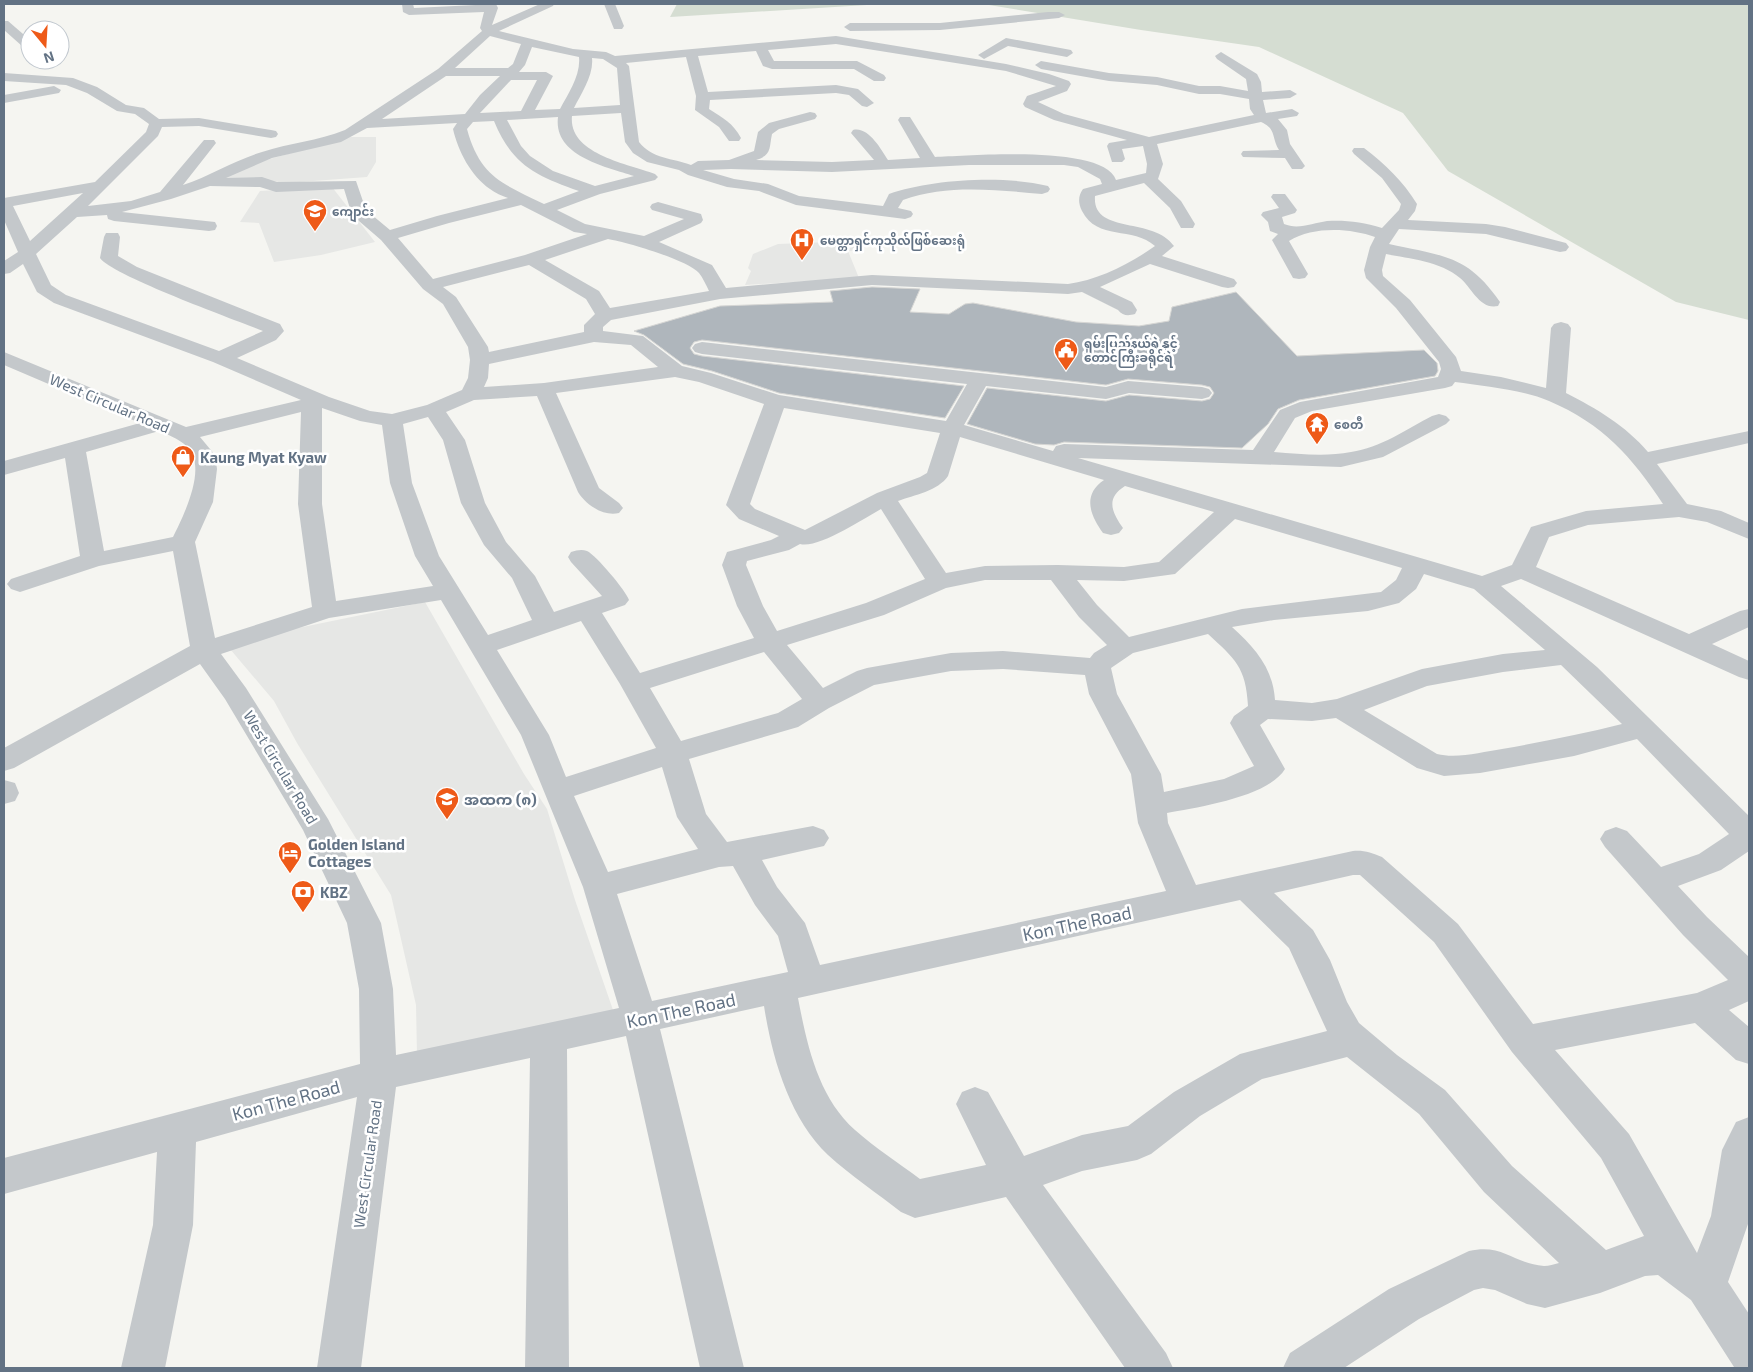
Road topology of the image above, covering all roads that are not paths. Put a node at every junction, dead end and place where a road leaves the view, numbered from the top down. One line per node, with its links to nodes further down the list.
1 (408, 4): 4 (street)
2 (549, 4): 10 (street)
3 (610, 4): 8 (street)
4 (491, 6): 10 (street)
5 (1059, 15): 9 (street)
6 (946, 18): 9 (street)
7 (4, 24): 11 (street)
8 (618, 26)
9 (844, 27): 12 (street)
10 (488, 32): 13 (street); 26 (street)
11 (20, 38)
12 (836, 40): 14 (street); 16 (street)
13 (528, 42): 18 (street); 28 (street)
14 (760, 46): 15 (street); 22 (street)
15 (692, 47): 24 (street); 36 (street)
16 (913, 53): 19 (street); 23 (street); 25 (street)
17 (1067, 53): 19 (street)
18 (585, 54): 24 (street); 32 (street)
19 (984, 55): 33 (street)
20 (826, 56): 22 (street)
21 (1221, 56): 33 (street)
22 (767, 58): 30 (street)
23 (950, 58): 27 (street); 55 (street)
24 (614, 60): 39 (street)
25 (906, 67)
26 (443, 72): 28 (street); 51 (street)
27 (936, 72)
28 (510, 74): 34 (street); 47 (street)
29 (4, 77): 31 (street)
30 (879, 78)
31 (68, 81): 37 (street); 50 (street)
32 (578, 87): 34 (street); 41 (street)
33 (1258, 87): 35 (street); 46 (street)
34 (540, 88): 43 (street)
35 (1290, 94)
36 (703, 96): 38 (street); 54 (street)
37 (4, 99)
38 (867, 103)
39 (627, 109): 41 (street); 63 (street)
40 (1219, 110): 49 (street)
41 (565, 113): 43 (street); 64 (street)
42 (1292, 113): 46 (street)
43 (526, 115): 45 (street)
44 (810, 116): 61 (street)
45 (499, 117): 47 (street); 71 (street)
46 (1262, 117): 49 (street); 58 (street)
47 (469, 118): 51 (street); 74 (street)
48 (905, 120): 60 (street)
49 (1240, 121): 55 (street)
50 (156, 124): 53 (street); 67 (street)
51 (365, 124): 66 (street)
52 (858, 133): 62 (street)
53 (271, 134)
54 (734, 138)
55 (1149, 141): 59 (street); 65 (street)
56 (209, 143): 72 (street)
57 (1359, 151): 87 (street)
58 (1248, 154)
59 (1117, 159)
60 (930, 162): 62 (street); 68 (street)
61 (731, 164): 62 (street); 63 (street)
62 (884, 164)
63 (689, 170): 64 (street); 79 (street)
64 (650, 177): 71 (street)
65 (1148, 178): 68 (street); 70 (street)
66 (204, 183): 72 (street); 88 (street)
67 (102, 185): 75 (street); 80 (street)
68 (1110, 185): 77 (street)
69 (1042, 189): 79 (street)
70 (1162, 190): 77 (street); 82 (street)
71 (594, 191): 78 (street)
72 (165, 196): 80 (street)
73 (1279, 197): 85 (street)
74 (521, 200): 78 (street); 88 (street)
75 (4, 203): 93 (street)
76 (658, 207): 90 (street)
77 (1088, 209): 94 (street)
78 (542, 210): 86 (street)
79 (888, 211): 81 (street)
80 (73, 212): 83 (street); 93 (street)
81 (905, 214)
82 (1187, 224)
83 (209, 226)
84 (1445, 227): 87 (street); 91 (street); 92 (street)
85 (1291, 233): 87 (street); 97 (street)
86 (605, 234): 90 (street); 95 (street)
87 (1386, 235): 102 (street); 112 (street)
88 (387, 236): 99 (street)
89 (112, 237): 108 (street)
90 (644, 242): 101 (street)
91 (1462, 245)
92 (1560, 247)
93 (27, 253): 96 (street); 108 (street)
94 (1149, 258): 98 (street); 100 (street)
95 (531, 259): 99 (street); 104 (street)
96 (4, 269)
97 (1299, 274)
98 (1228, 283)
99 (429, 285): 109 (street)
100 (1086, 287): 101 (street); 103 (street)
101 (720, 294): 104 (street)
102 (1491, 302)
103 (1128, 310)
104 (605, 315): 106 (street)
105 (1562, 328): 117 (street)
106 (594, 336): 109 (street); 111 (street)
107 (702, 348): 113 (street)
108 (220, 358): 119 (street)
109 (480, 360): 116 (street)
110 (11, 368): 124 (street, West Circular Road)
111 (675, 371): 114 (street); 118 (street)
112 (1450, 375): 117 (street); 128 (street)
113 (980, 378): 115 (street); 123 (street)
114 (544, 388): 116 (street); 133 (street)
115 (1202, 393)
116 (471, 394): 120 (street)
117 (1555, 396): 129 (street)
118 (776, 401): 123 (street); 138 (street)
119 (317, 403): 121 (street); 124 (street); 150 (street)
120 (434, 409): 121 (street); 152 (street)
121 (392, 420): 148 (street)
122 (1439, 420): 128 (street)
123 (952, 428): 127 (street); 132 (street)
124 (171, 429): 126 (street); 139 (street, West Circular Road)
125 (1749, 437): 129 (street)
126 (74, 448): 130 (street); 141 (street)
127 (1025, 449): 128 (street); 131 (street)
128 (1260, 457)
129 (1644, 460): 135 (street)
130 (4, 468)
131 (1122, 478): 134 (street); 136 (street)
132 (885, 498): 138 (street); 145 (street)
133 (611, 508)
134 (1232, 510): 142 (street); 144 (street)
135 (1679, 510): 137 (street); 143 (street)
136 (1111, 528)
137 (1749, 532)
138 (796, 536): 154 (street)
139 (183, 542): 141 (street); 158 (street, West Circular Road)
140 (580, 557): 149 (street)
141 (93, 560): 146 (street)
142 (1416, 564): 147 (street); 153 (street)
143 (1522, 570): 147 (street); 155 (street)
144 (1058, 572): 145 (street); 157 (street)
145 (939, 582): 154 (street)
146 (20, 584)
147 (1484, 584): 159 (street)
148 (449, 591): 150 (street); 156 (street)
149 (587, 610): 152 (street); 162 (street)
150 (326, 611): 158 (street)
151 (1749, 617): 155 (street)
152 (547, 624): 156 (street)
153 (1214, 625): 157 (street); 165 (street)
154 (769, 641): 162 (street); 163 (street)
155 (1690, 644): 161 (street)
156 (482, 646): 169 (street)
157 (1124, 647): 160 (street)
158 (204, 650): 168 (street); 188 (street, West Circular Road)
159 (1567, 656): 164 (street); 166 (street)
160 (1096, 667): 163 (street); 170 (street)
161 (1749, 671)
162 (634, 684): 167 (street)
163 (819, 701): 167 (street)
164 (1341, 708): 165 (street); 166 (street)
165 (1262, 709): 170 (street)
166 (1644, 728): 171 (street)
167 (673, 753): 169 (street); 174 (street)
168 (4, 761)
169 (556, 791): 177 (street)
170 (1150, 806): 178 (street)
171 (1749, 836): 175 (street)
172 (813, 838): 174 (street)
173 (1616, 839): 175 (street)
174 (730, 854): 177 (street); 180 (street)
175 (1655, 882): 179 (street)
176 (1246, 886): 178 (street, Kon The Road); 185 (street); 186 (street, Kon The Road)
177 (599, 887): 183 (street)
178 (1186, 900): 180 (street, Kon The Road)
179 (1749, 978)
180 (793, 986): 183 (street, Kon The Road); 193 (street)
181 (1749, 986): 182 (street)
182 (1701, 1007): 186 (street); 187 (street)
183 (640, 1020): 184 (street, Kon The Road); 200 (street)
184 (549, 1038): 188 (street, Kon The Road); 199 (street)
185 (1353, 1040): 193 (street); 194 (street)
186 (1525, 1042): 195 (street)
187 (1749, 1049)
188 (379, 1076): 190 (street, Kon The Road); 198 (street, West Circular Road)
189 (975, 1104): 193 (street)
190 (176, 1129): 192 (street, Kon The Road); 197 (street)
191 (1749, 1134): 195 (street)
192 (4, 1176)
193 (1016, 1177): 201 (street)
194 (1600, 1273): 195 (street); 202 (street)
195 (1693, 1276): 196 (street)
196 (1749, 1352)
197 (143, 1368)
198 (339, 1368)
199 (547, 1368)
200 (722, 1368)
201 (1151, 1368)
202 (1305, 1368)

